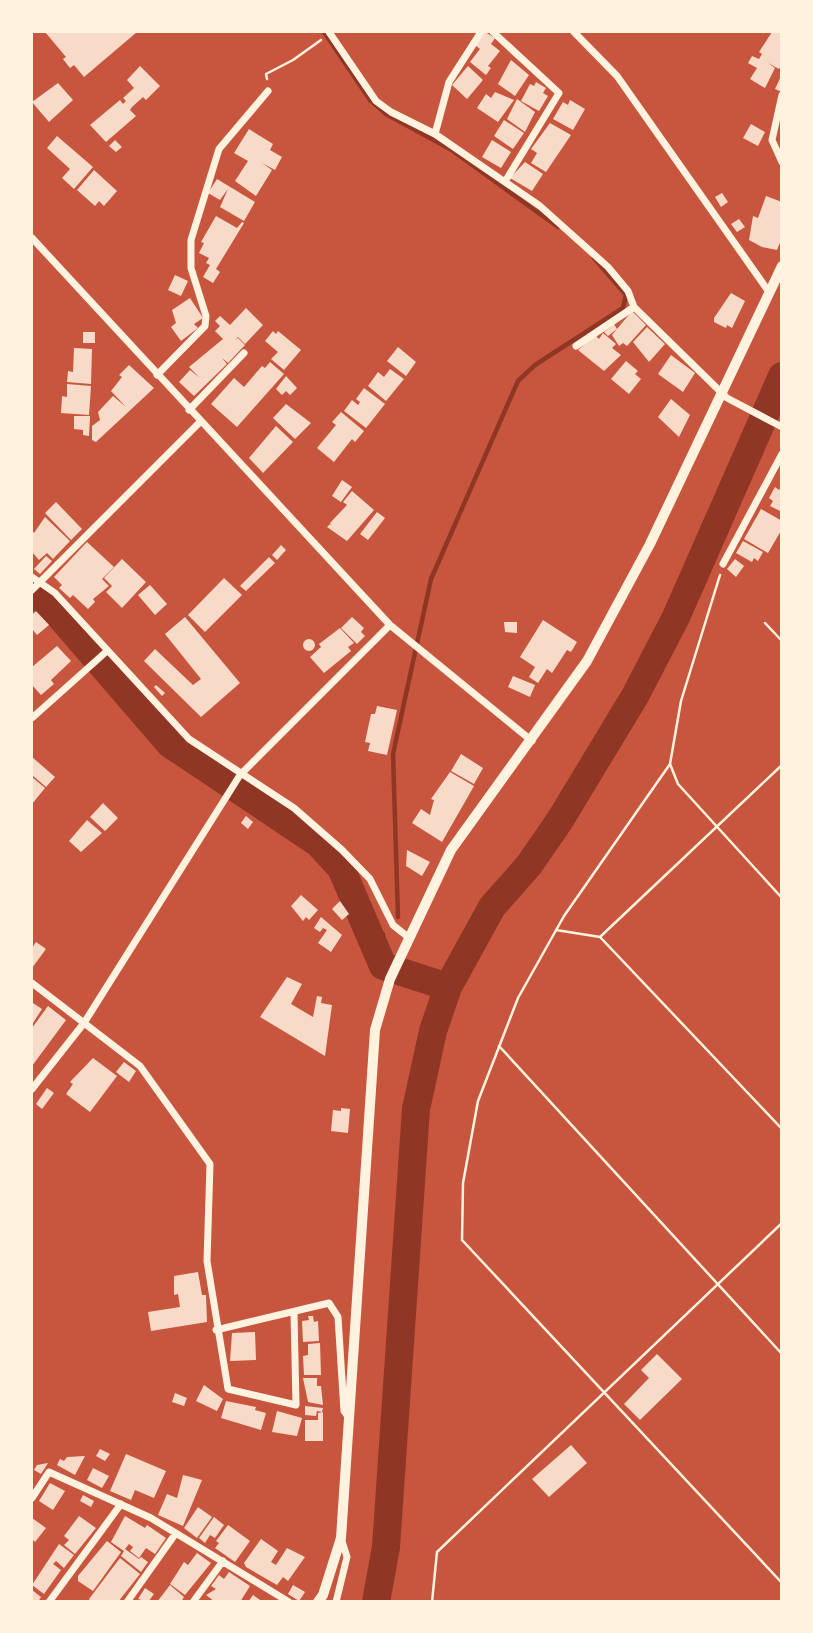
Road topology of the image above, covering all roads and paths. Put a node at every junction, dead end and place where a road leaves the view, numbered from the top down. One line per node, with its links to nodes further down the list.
1 (329, 32): 6 (path); 8 (street)
2 (481, 32): 8 (street)
3 (493, 32): 5 (street)
4 (574, 32): 13 (street)
5 (503, 35): 10 (street)
6 (268, 91): 17 (street)
7 (782, 95): 9 (street)
8 (435, 134): 10 (street)
9 (782, 162)
10 (506, 180): 14 (street)
11 (32, 237): 17 (street)
12 (782, 266): 13 (main road)
13 (769, 292): 18 (main road)
14 (634, 307): 15 (street); 18 (street)
15 (576, 346)
16 (244, 353): 19 (street)
17 (157, 375): 19 (street)
18 (724, 394): 21 (street); 32 (main road)
19 (189, 410): 20 (street)
20 (200, 422): 25 (street); 28 (street)
21 (782, 427)
22 (782, 454): 23 (street)
23 (723, 564): 33 (path)
24 (32, 577): 25 (street)
25 (39, 582): 26 (street); 30 (street)
26 (32, 590)
27 (765, 623): 29 (path)
28 (390, 625): 32 (street); 35 (street)
29 (782, 641)
30 (107, 651): 31 (street); 35 (street)
31 (32, 718)
32 (532, 741): 39 (main road)
33 (670, 764): 36 (path); 38 (path)
34 (782, 765): 36 (path)
35 (240, 775): 39 (street); 42 (street)
36 (716, 827): 37 (path); 40 (path)
37 (782, 898)
38 (556, 930): 40 (path); 43 (path)
39 (408, 937): 52 (main road)
40 (600, 937): 45 (path)
41 (32, 983): 42 (street)
42 (84, 1023): 44 (street); 49 (street)
43 (499, 1046): 47 (path); 51 (path)
44 (32, 1089)
45 (782, 1129)
46 (782, 1223): 47 (path)
47 (716, 1284): 50 (path); 51 (path)
48 (294, 1312): 49 (street); 49 (street); 52 (street)
49 (216, 1330)
50 (782, 1354)
51 (604, 1391): 58 (path); 65 (path)
52 (349, 1418): 56 (main road)
53 (32, 1498): 54 (street)
54 (121, 1504): 55 (street); 59 (street)
55 (176, 1533): 57 (street); 60 (street)
56 (341, 1538): 63 (main road); 64 (street)
57 (223, 1561): 61 (street); 62 (street)
58 (782, 1583)
59 (49, 1601)
60 (127, 1601)
61 (192, 1601)
62 (289, 1601)
63 (318, 1601)
64 (336, 1601)
65 (432, 1601)

